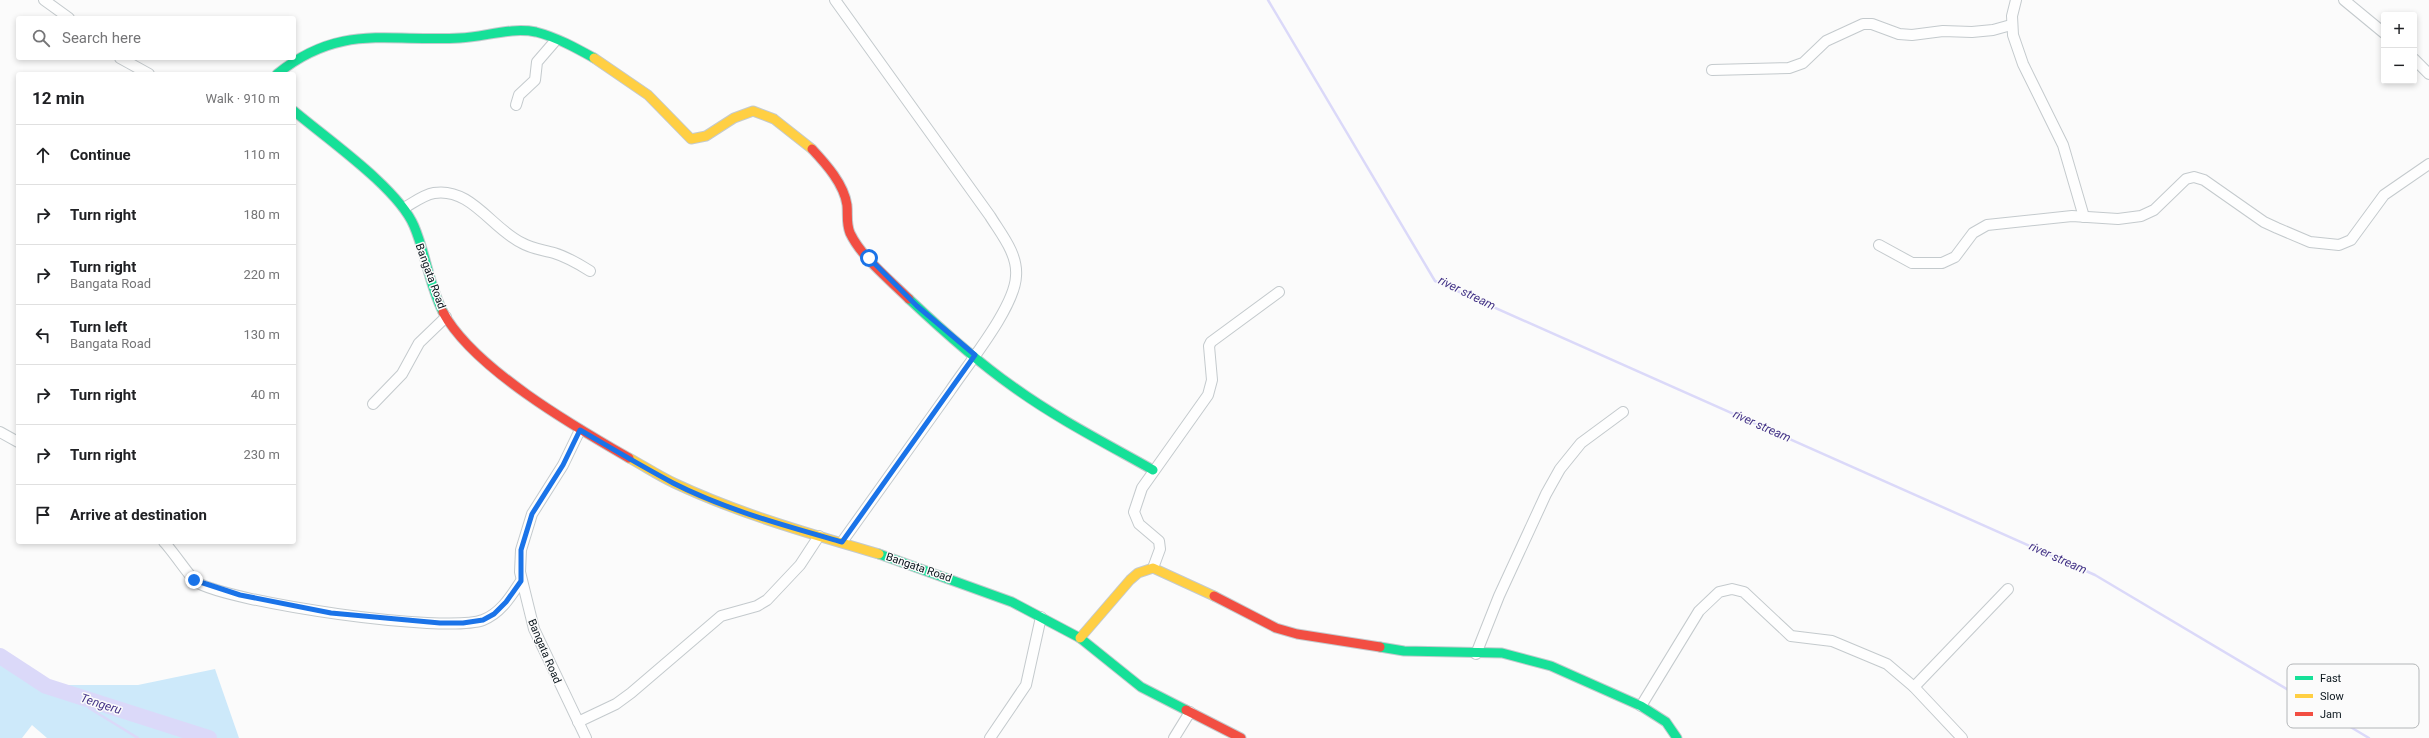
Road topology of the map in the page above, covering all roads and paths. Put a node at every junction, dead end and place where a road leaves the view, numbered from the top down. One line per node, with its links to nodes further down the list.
1 (44, 0): 5 (street)
2 (835, 0): 26 (street)
3 (2016, 0): 6 (street)
4 (2344, 0): 7 (street)
5 (65, 16)
6 (2011, 25): 13 (street); 21 (street)
7 (2381, 31)
8 (556, 40): 9 (street); 17 (street); 26 (street)
9 (296, 58)
10 (124, 60): 14 (street)
11 (293, 60): 15 (street)
12 (2417, 62): 16 (street)
13 (1712, 70)
14 (145, 72)
15 (279, 72)
16 (2429, 74)
17 (516, 105)
18 (296, 113): 20 (street, Bangata Road)
19 (2429, 164): 21 (street)
20 (404, 208): 23 (street); 25 (street, Bangata Road)
21 (2084, 217): 22 (street)
22 (1879, 244)
23 (590, 271)
24 (1278, 292): 32 (street)
25 (446, 317): 27 (street); 29 (street, Bangata Road)
26 (975, 355): 32 (street); 34 (street)
27 (373, 404)
28 (1623, 412): 41 (street)
29 (580, 430): 33 (street, Bangata Road); 37 (street, Bangata Road)
30 (0, 432): 31 (street)
31 (16, 441)
32 (1153, 470): 36 (street)
33 (819, 536): 34 (street, Bangata Road); 45 (street)
34 (842, 542): 39 (street, Bangata Road)
35 (166, 544): 37 (street)
36 (1153, 568): 40 (street); 41 (street)
37 (521, 581): 45 (street, Bangata Road)
38 (2008, 589): 42 (street)
39 (1041, 617): 40 (street, Bangata Road); 47 (street)
40 (1080, 638): 44 (street, Bangata Road)
41 (1476, 654): 43 (street)
42 (1914, 687): 43 (street); 51 (street)
43 (1641, 706): 50 (street)
44 (1190, 712): 48 (street); 49 (street, Bangata Road)
45 (578, 722): 46 (street, Bangata Road)
46 (586, 738)
47 (990, 738)
48 (1174, 738)
49 (1241, 738)
50 (1677, 738)
51 (1962, 738)

